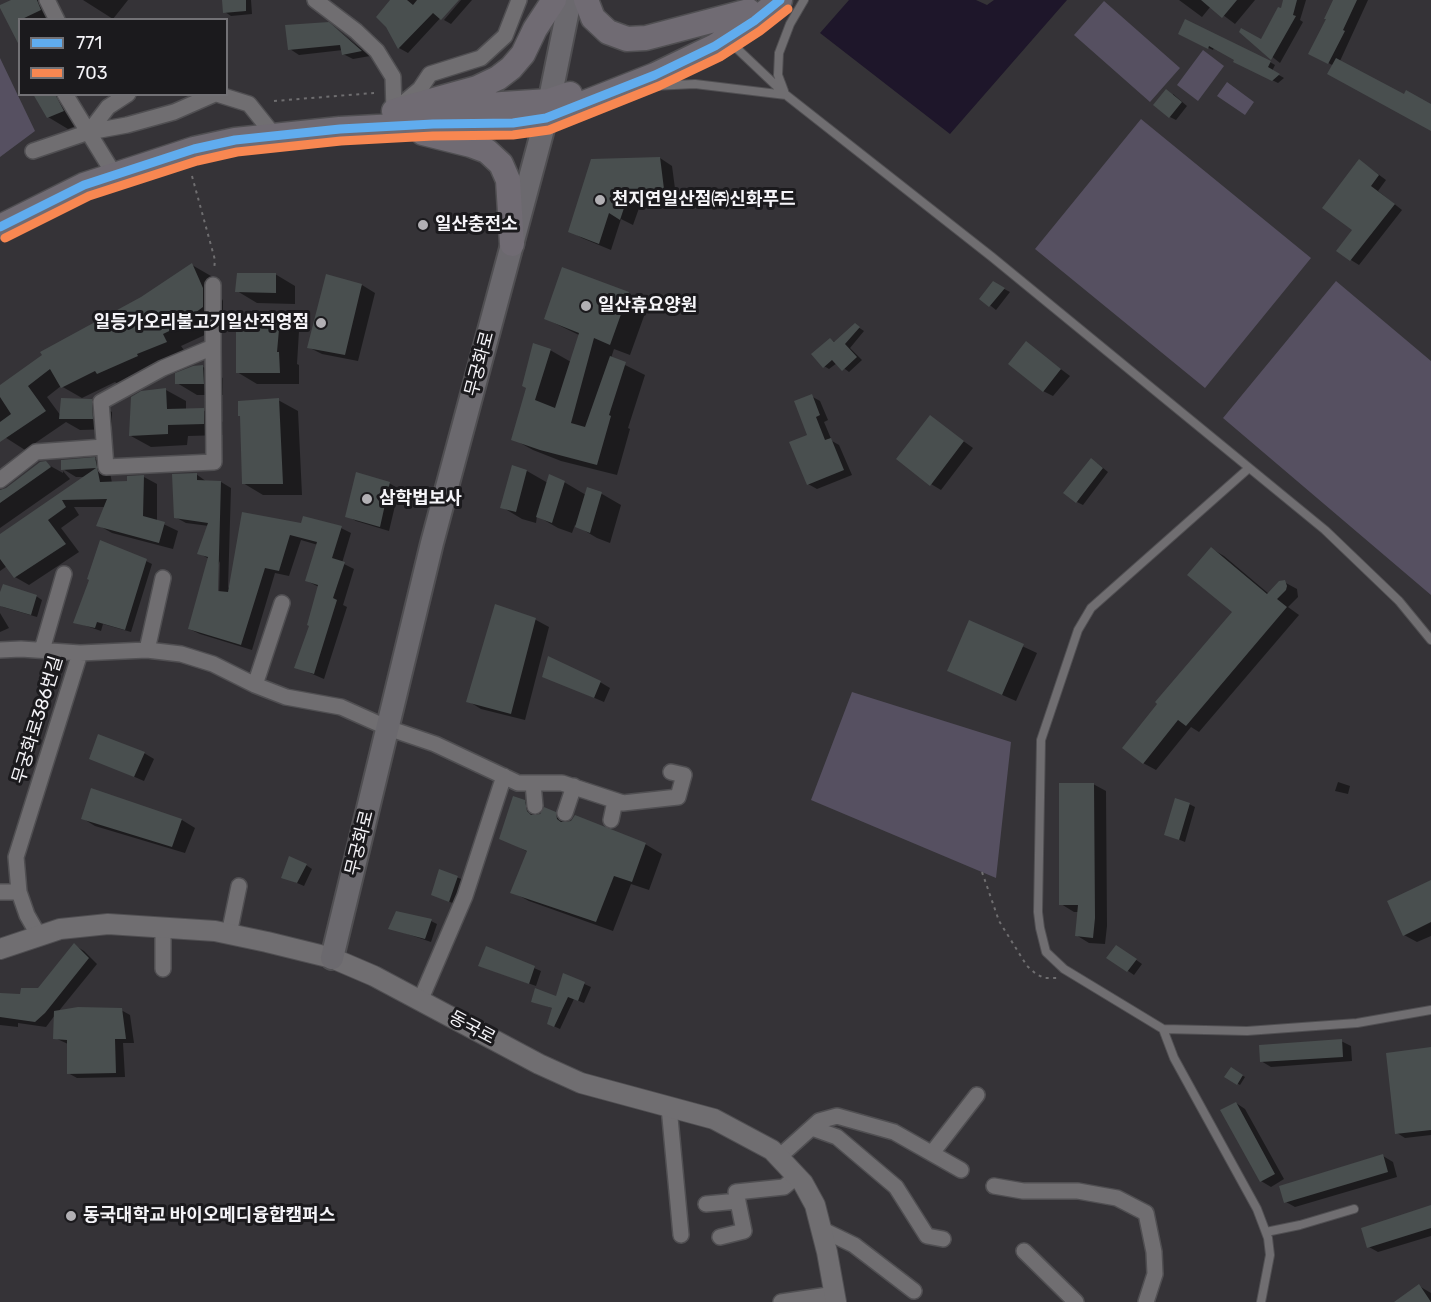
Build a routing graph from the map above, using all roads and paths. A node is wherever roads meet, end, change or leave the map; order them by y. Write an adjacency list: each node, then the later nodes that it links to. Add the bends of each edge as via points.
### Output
1 (47, 0): 10 (street)
2 (315, 0): 21 (street, via 377,51 393,77)
3 (519, 0): 21 (street, via 505,36 481,58 430,74)
4 (554, 0): 21 (main road, via 523,54 498,78)
5 (570, 0): 19 (main road, 무궁화로)
6 (586, 0): 9 (main road, via 593,18 608,32 627,39 646,38)
7 (780, 0): 11 (main road)
8 (804, 0): 14 (lane, via 782,42 777,62)
9 (756, 5): 19 (main road, via 720,30 656,63)
10 (56, 18)
11 (726, 38): 12 (main road); 14 (lane)
12 (617, 90): 14 (lane, via 694,84); 19 (main road)
13 (374, 93): 20 (path)
14 (786, 95): 32 (lane, via 992,257)
15 (66, 96): 22 (street)
16 (125, 96): 22 (street, via 108,107)
17 (211, 96): 22 (street, via 174,112)
18 (223, 96): 20 (street, via 249,104)
19 (548, 109): 21 (main road); 28 (main road, 무궁화로)
20 (270, 119): 21 (main road); 24 (main road, via 235,140)
21 (394, 119): 28 (main road, via 487,151 496,158 508,180)
22 (89, 132): 23 (street); 24 (street)
23 (33, 152)
24 (111, 169): 26 (main road, via 22,200); 27 (main road)
25 (192, 176): 29 (path, via 215,260)
26 (0, 213)
27 (0, 227)
28 (512, 244): 43 (main road, 무궁화로, via 432,543)
29 (213, 285): 30 (street)
30 (213, 347): 31 (street, via 163,368 101,402); 31 (street, via 214,462 106,467)
31 (103, 447): 33 (street, via 36,452)
32 (1249, 468): 37 (lane, via 1325,530 1399,601); 62 (lane, via 1091,608 1078,630 1041,740 1040,928 1046,952)
33 (0, 480)
34 (64, 574): 39 (street)
35 (164, 578): 40 (street)
36 (282, 603): 42 (street)
37 (1431, 640)
38 (0, 650): 39 (street, 무궁화로386번길)
39 (42, 650): 41 (street, 무궁화로386번길)
40 (147, 650): 41 (street, 무궁화로386번길); 42 (street, 무궁화로386번길, via 181,654 213,664)
41 (80, 653): 55 (street, 무궁화로386번길, via 16,857)
42 (255, 685): 43 (street, 무궁화로386번길, via 286,697 341,707)
43 (388, 728): 45 (street); 60 (main road, 무궁화로)
44 (671, 772): 48 (street, via 684,776 678,797)
45 (504, 776): 46 (street, via 518,783); 63 (street, via 465,896)
46 (533, 783): 47 (street); 49 (street)
47 (574, 786): 48 (street); 50 (street)
48 (615, 801): 51 (street)
49 (535, 806)
50 (565, 813)
51 (611, 820)
52 (982, 873): 62 (path, via 999,921 1027,966 1050,980)
53 (239, 886): 57 (street)
54 (0, 892): 55 (street)
55 (19, 892): 58 (street, 무궁화로386번길)
56 (163, 927): 57 (street, 동국로); 58 (street, 동국로, via 108,924 60,929); 61 (street)
57 (229, 934): 60 (street, 동국로)
58 (39, 936): 59 (street, 동국로)
59 (0, 949)
60 (332, 958): 63 (street, 동국로)
61 (163, 969)
62 (1072, 975): 65 (lane)
63 (420, 1001): 67 (street, 동국로, via 581,1083)
64 (1431, 1010): 65 (lane, via 1333,1025 1247,1031)
65 (1163, 1029): 78 (lane, via 1174,1058)
66 (977, 1095): 69 (street)
67 (669, 1107): 70 (street, 동국로, via 714,1119); 79 (street)
68 (812, 1128): 69 (street, via 819,1121 837,1116 894,1132); 70 (street); 81 (street, via 837,1137 896,1187 927,1236)
69 (932, 1153): 71 (street)
70 (779, 1156): 72 (street, 동국로)
71 (961, 1170)
72 (797, 1176): 74 (street, via 784,1186 736,1192); 77 (street, 동국로, via 814,1205)
73 (994, 1186): 87 (street, via 1023,1191 1078,1191 1117,1198 1146,1214 1155,1274)
74 (738, 1201): 75 (street); 80 (street, via 744,1231)
75 (706, 1203)
76 (1354, 1209): 78 (lane)
77 (821, 1229): 83 (street, via 854,1245); 84 (street, 동국로)
78 (1266, 1232): 88 (lane, via 1270,1255)
79 (681, 1235)
80 (720, 1237)
81 (943, 1239)
82 (1024, 1251): 86 (street)
83 (914, 1291)
84 (836, 1298): 85 (street)
85 (781, 1302)
86 (1077, 1302)
87 (1146, 1302)
88 (1261, 1302)

